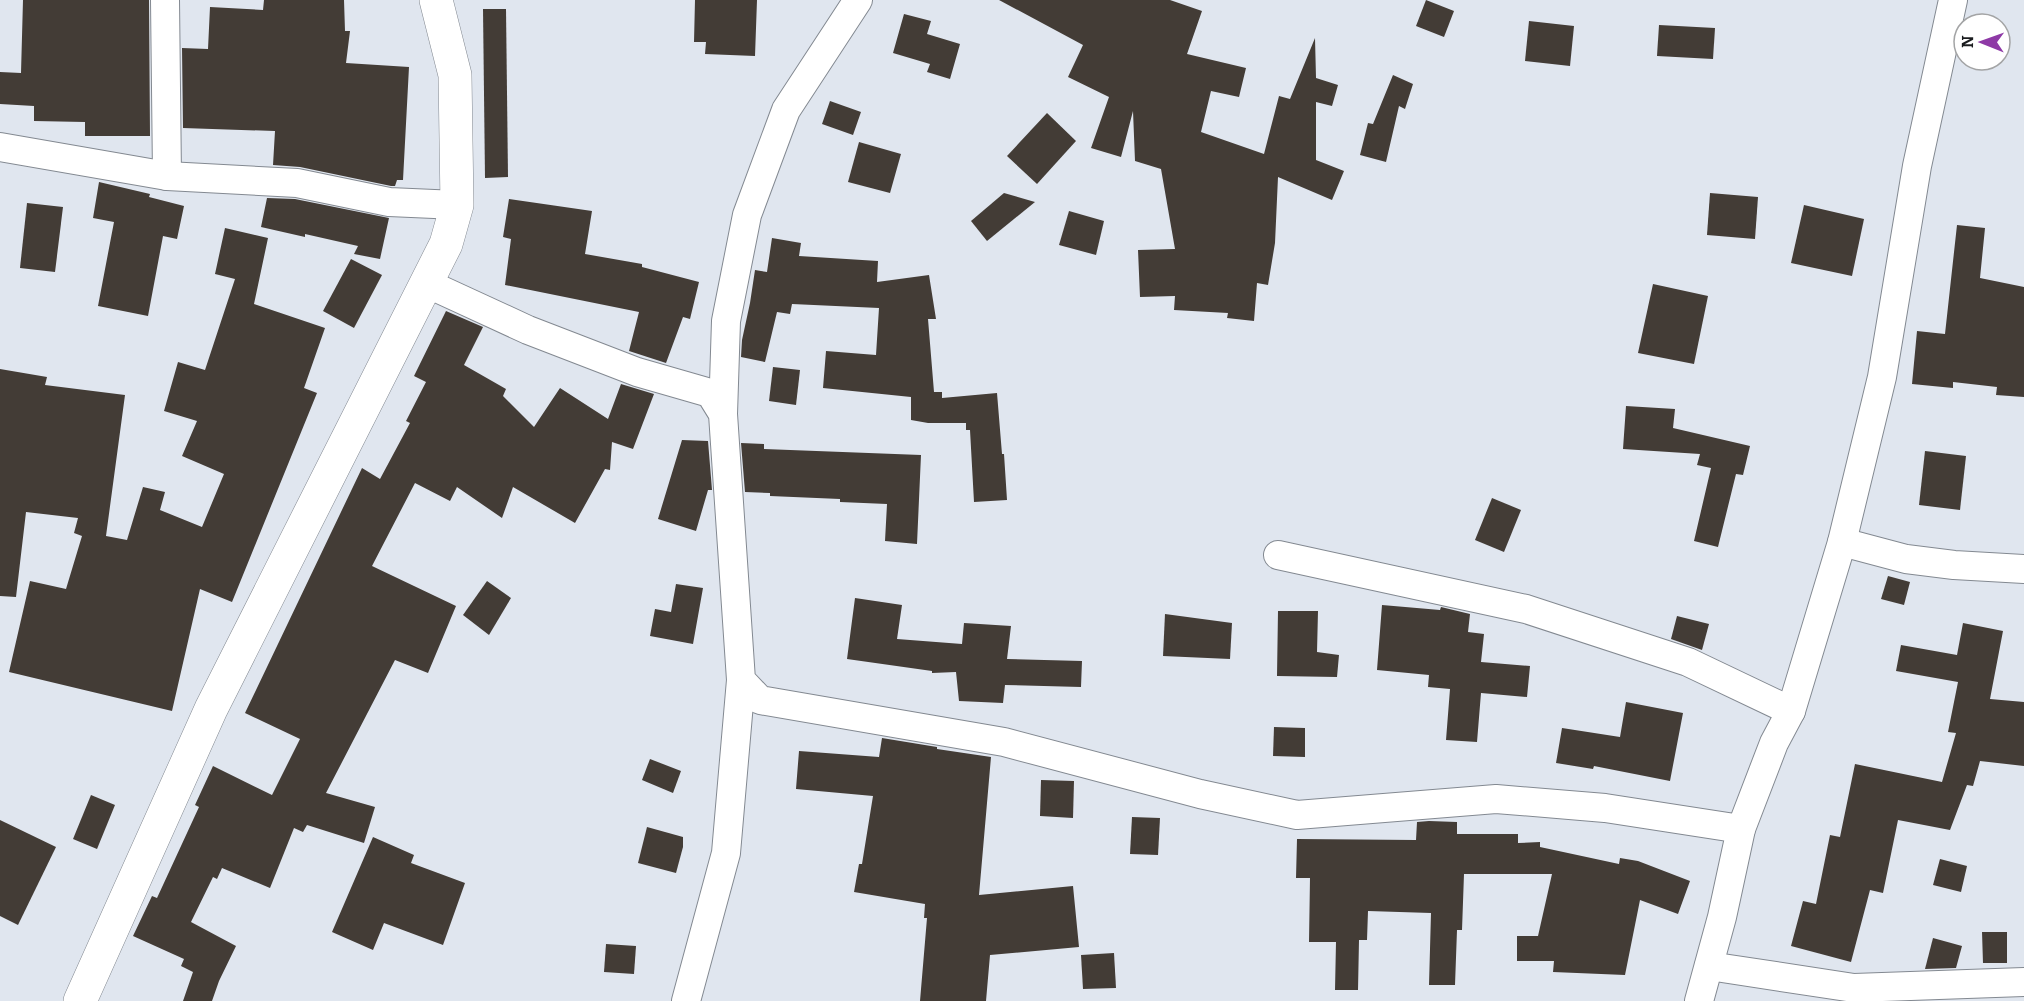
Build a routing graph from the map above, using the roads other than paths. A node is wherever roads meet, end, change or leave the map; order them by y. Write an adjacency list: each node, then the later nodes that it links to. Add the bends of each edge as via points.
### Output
1 (165, 0): 6 (street)
2 (436, 0): 7 (street, via 455,75)
3 (858, 0): 9 (street, via 786,110 747,215 726,321)
4 (1953, 0): 10 (street, via 1917,166 1882,377)
5 (0, 147): 6 (street)
6 (167, 176): 7 (street, via 297,183 389,201)
7 (457, 205): 8 (street, via 446,244)
8 (426, 283): 9 (street, via 539,334 637,372 710,393); 18 (street, via 210,709)
9 (723, 414): 13 (street)
10 (1842, 542): 12 (street, via 1906,560); 14 (street)
11 (1278, 555): 14 (street, via 1526,609 1688,662)
12 (2024, 569)
13 (741, 680): 15 (street, via 760,700 1004,742 1200,794 1297,815 1496,799 1605,808); 19 (street, via 726,853)
14 (1791, 711): 15 (street, via 1774,743)
15 (1741, 830): 16 (street)
16 (1708, 966): 17 (street, via 1854,988); 20 (street)
17 (2024, 982)
18 (80, 1001)
19 (686, 1001)
20 (1699, 1001)

